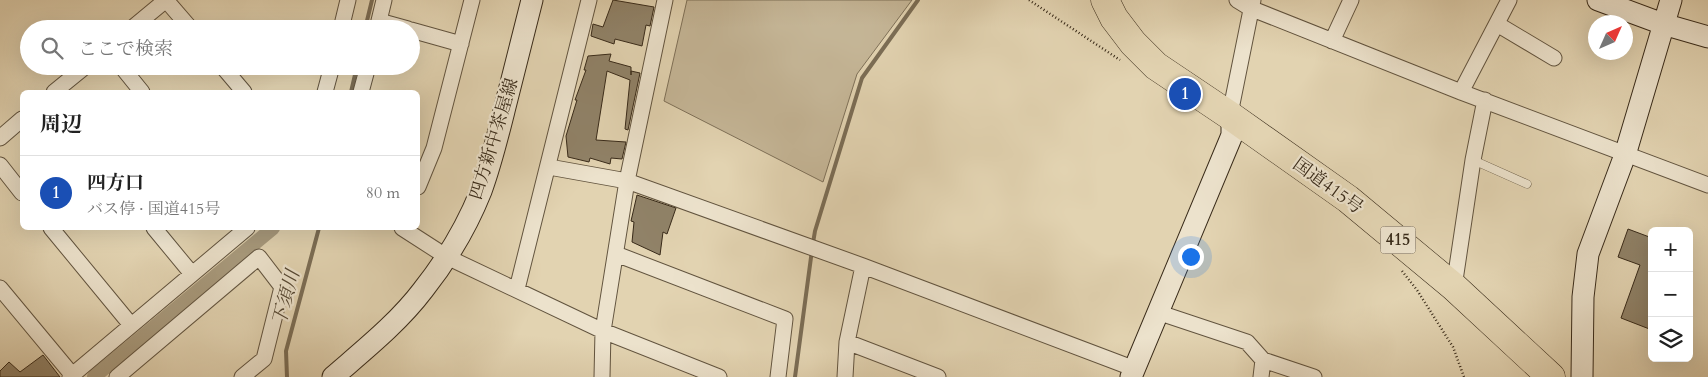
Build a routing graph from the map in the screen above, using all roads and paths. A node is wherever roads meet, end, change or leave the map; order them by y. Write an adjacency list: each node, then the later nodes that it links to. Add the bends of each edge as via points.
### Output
1 (166, 0): 15 (street); 16 (street)
2 (348, 0): 17 (street)
3 (384, 0): 18 (street)
4 (472, 0): 24 (street)
5 (532, 0): 55 (main road, 四方新中茶屋線, via 495,147 480,192)
6 (589, 0): 44 (street)
7 (666, 0): 45 (street)
8 (1105, 0): 38 (highway, 国道415号 / 415, via 1133,43 1156,66)
9 (1237, 0): 14 (street)
10 (1351, 0): 23 (street)
11 (1509, 0): 19 (street)
12 (1598, 0): 20 (main road)
13 (1671, 0): 20 (main road)
14 (1252, 4): 23 (street); 38 (street)
15 (142, 20)
16 (183, 20)
17 (343, 20)
18 (379, 20)
19 (1497, 24): 25 (street); 36 (street)
20 (1663, 24): 22 (main road); 41 (main road)
21 (420, 33): 24 (street)
22 (1708, 37)
23 (1332, 41): 36 (street)
24 (461, 44): 46 (street, via 434,148)
25 (1554, 58)
26 (75, 75): 31 (street)
27 (128, 75): 32 (street)
28 (230, 75): 33 (street)
29 (330, 75): 34 (street)
30 (366, 75): 35 (street)
31 (56, 90)
32 (140, 90)
33 (242, 90)
34 (326, 90)
35 (362, 90)
36 (1462, 92): 37 (street)
37 (1485, 100): 41 (street); 42 (street)
38 (1232, 117): 59 (highway, 国道415号 / 415, via 1348,199); 62 (main road, via 1232,135)
39 (20, 121): 40 (street)
40 (0, 138)
41 (1625, 155): 48 (street); 82 (main road, via 1588,254 1583,297)
42 (1473, 160): 47 (lane); 59 (street)
43 (0, 165): 49 (street)
44 (548, 167): 45 (street); 61 (street)
45 (628, 181): 54 (street); 56 (street)
46 (420, 182)
47 (1527, 184)
48 (1708, 185)
49 (20, 190)
50 (53, 230): 63 (street)
51 (156, 230): 58 (street)
52 (245, 230): 58 (street)
53 (405, 230): 55 (street)
54 (616, 254): 64 (street); 75 (street, via 785,319)
55 (447, 257): 61 (street); 72 (main road, 四方新中茶屋線, via 404,313)
56 (863, 266): 65 (street); 68 (street)
57 (1400, 269): 80 (path, via 1453,347)
58 (192, 274): 63 (street)
59 (1454, 287): 81 (highway, 国道415号 / 415)
60 (0, 288): 70 (street)
61 (517, 289): 64 (street)
62 (1157, 312): 66 (street, via 1247,342); 68 (main road)
63 (131, 325): 70 (street)
64 (603, 331): 67 (street); 73 (street)
65 (847, 342): 76 (street); 77 (street)
66 (1263, 360): 78 (street); 79 (street)
67 (688, 372): 74 (street)
68 (1133, 373)
69 (126, 375): 71 (street, via 259,257 282,286 264,359)
70 (72, 376)
71 (242, 377)
72 (332, 377)
73 (602, 377)
74 (719, 377)
75 (778, 377)
76 (845, 377)
77 (938, 377)
78 (1261, 377)
79 (1314, 377)
80 (1464, 377)
81 (1551, 377)
82 (1582, 377)

